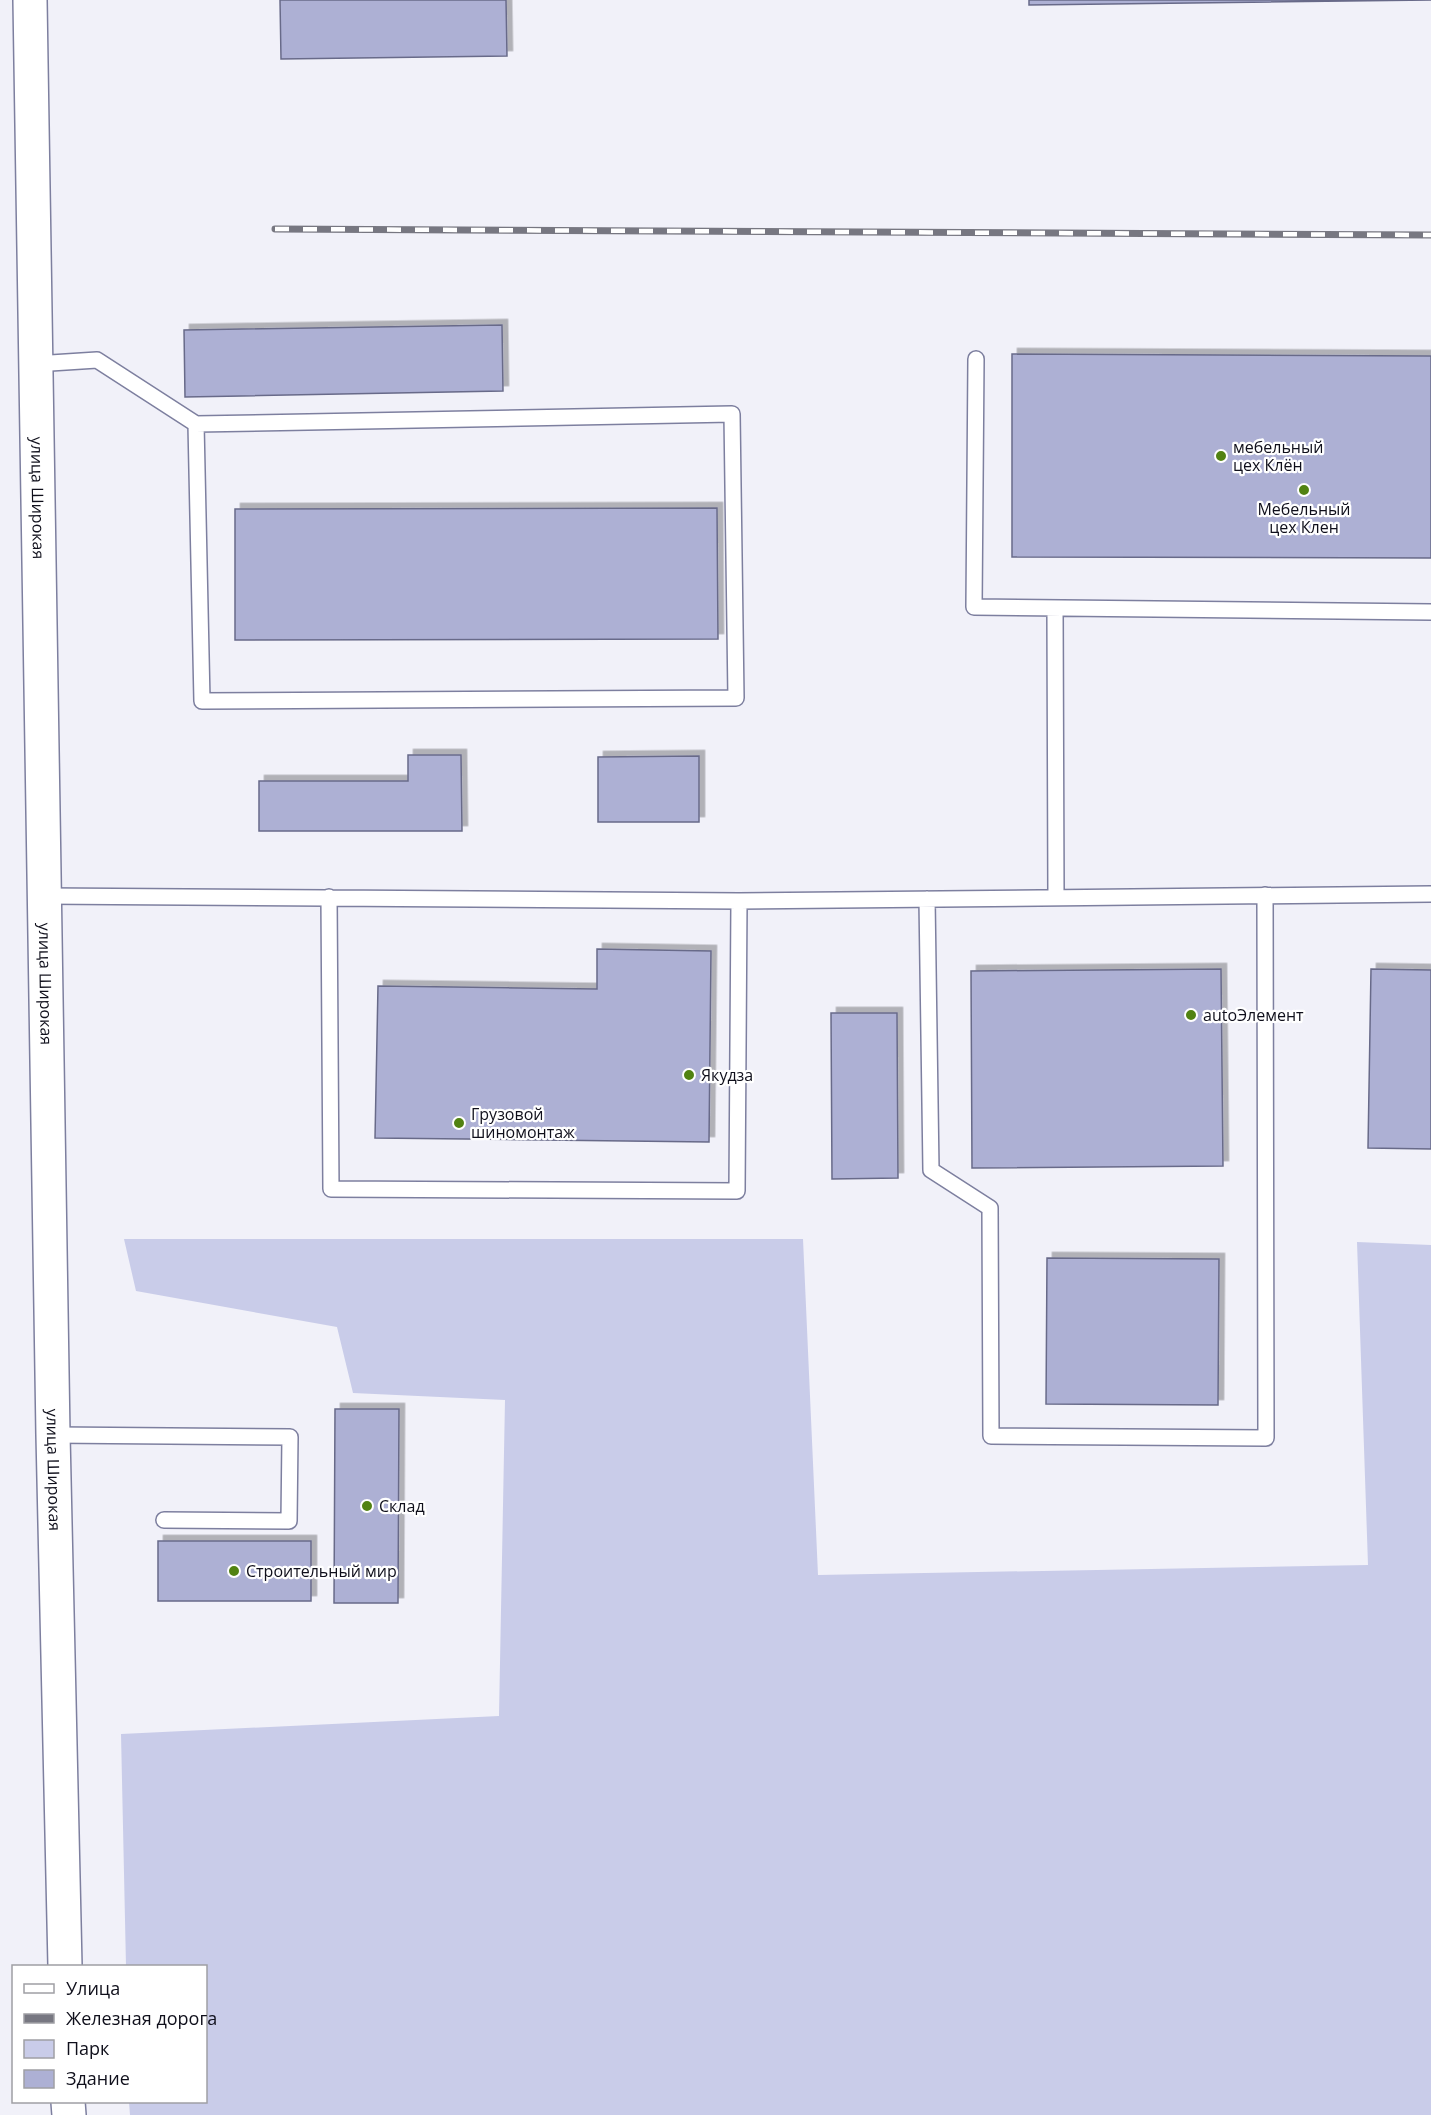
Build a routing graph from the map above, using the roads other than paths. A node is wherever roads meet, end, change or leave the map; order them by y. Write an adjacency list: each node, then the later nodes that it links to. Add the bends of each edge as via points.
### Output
1 (30, 0): 3 (street, улица Широкая)
2 (976, 359): 5 (lane, via 974,607)
3 (35, 364): 4 (lane, via 97,360); 8 (street, улица Широкая)
4 (196, 424): 4 (lane, via 202,701 736,698 732,414)
5 (1055, 608): 6 (lane); 11 (lane)
6 (1431, 612)
7 (1431, 894): 9 (lane)
8 (44, 896): 10 (lane); 14 (street, улица Широкая)
9 (1265, 896): 11 (lane); 12 (lane, via 1266,1438 991,1436 990,1208 931,1170)
10 (329, 897): 13 (lane); 13 (lane, via 330,1189 737,1191)
11 (1056, 898): 12 (lane)
12 (927, 899): 13 (lane)
13 (739, 901)
14 (53, 1434): 15 (lane, via 290,1437 289,1521); 16 (street, улица Широкая)
15 (164, 1520)
16 (65, 1965)

